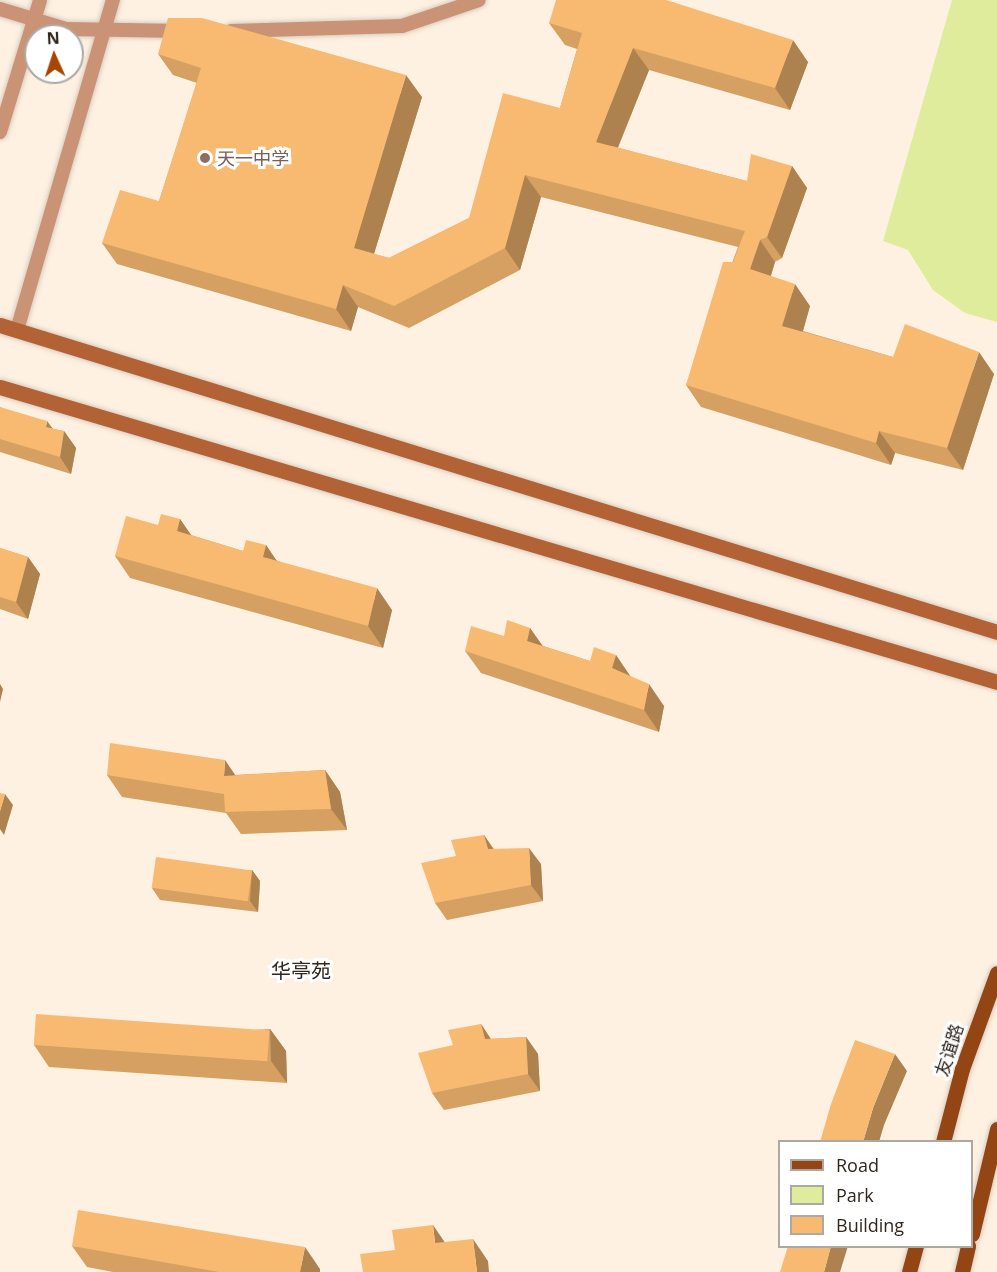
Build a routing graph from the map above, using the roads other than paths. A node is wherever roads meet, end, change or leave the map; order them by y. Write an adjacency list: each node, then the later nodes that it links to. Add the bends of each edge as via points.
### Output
1 (40, 0): 5 (lane)
2 (113, 0): 8 (lane)
3 (479, 0): 7 (lane, via 402,26)
4 (0, 9): 5 (lane)
5 (34, 19): 8 (lane, via 66,29); 9 (lane)
6 (197, 31): 8 (lane)
7 (220, 31)
8 (105, 32): 11 (lane)
9 (0, 132)
10 (0, 325): 11 (main road)
11 (17, 330): 13 (main road)
12 (0, 387): 14 (main road)
13 (997, 632)
14 (997, 682)
15 (997, 973): 17 (main road, 友谊路, via 962,1069)
16 (997, 1129): 18 (main road)
17 (944, 1140)
18 (973, 1230)
19 (915, 1248): 21 (main road)
20 (968, 1248): 22 (main road)
21 (909, 1272)
22 (962, 1272)

